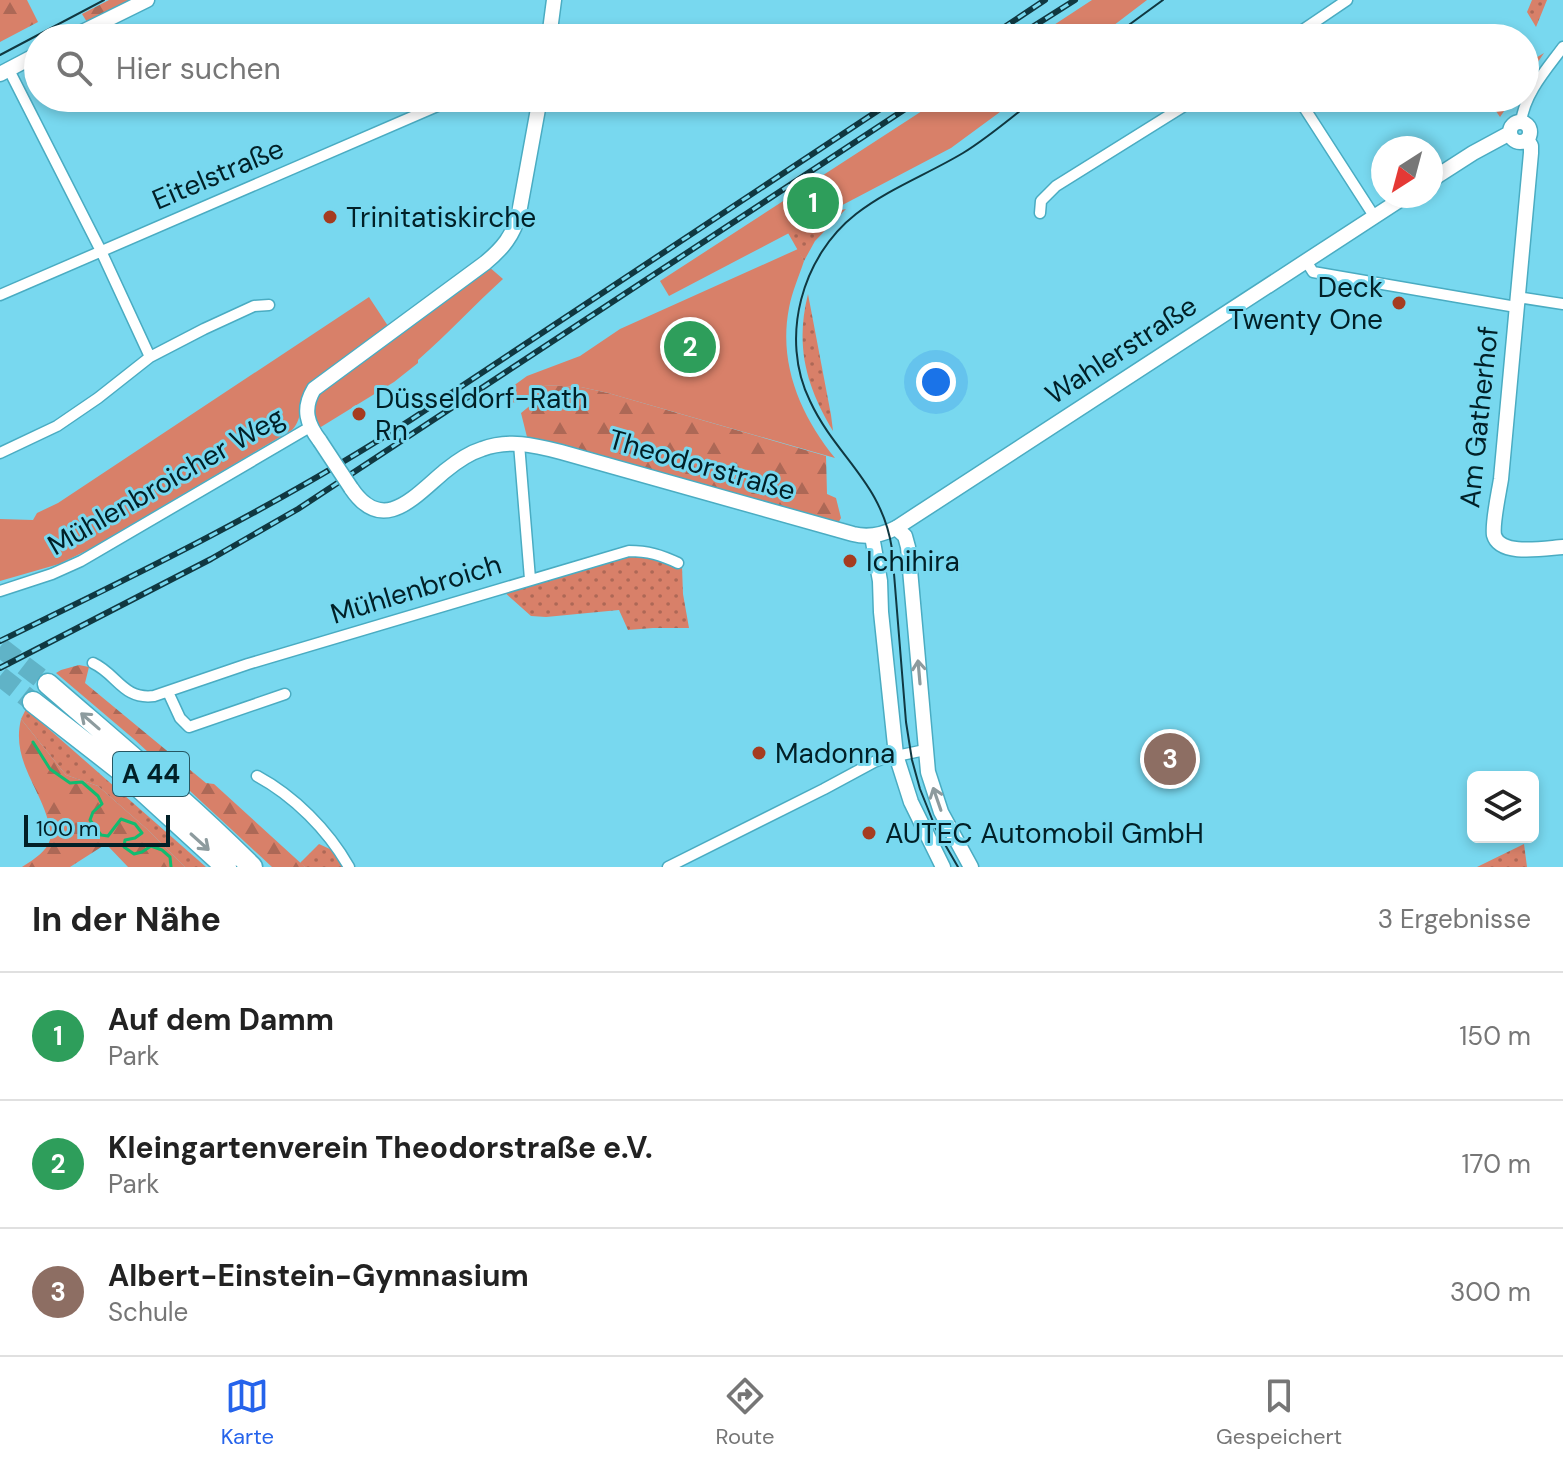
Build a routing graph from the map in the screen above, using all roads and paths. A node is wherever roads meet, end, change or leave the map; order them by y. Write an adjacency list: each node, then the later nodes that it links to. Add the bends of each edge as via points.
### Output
1 (147, 0): 4 (main road)
2 (554, 0): 5 (main road)
3 (1347, 0): 6 (street)
4 (98, 24)
5 (551, 24)
6 (1312, 24)
7 (1563, 47): 10 (street)
8 (24, 61): 9 (main road)
9 (3, 71): 11 (street)
10 (1539, 81)
11 (24, 110)
12 (25, 112): 25 (street)
13 (424, 112): 25 (street, Eitelstraße)
14 (537, 112): 32 (main road, via 510,238 485,263 318,385 307,407)
15 (1175, 112): 23 (street, via 1056,186 1041,201)
16 (1307, 112): 24 (street)
17 (1522, 112): 18 (street)
18 (1521, 122): 19 (main road); 20 (main road, via 1529,130)
19 (1510, 133): 20 (main road, via 1518,141); 21 (main road)
20 (1527, 139): 28 (main road, Am Gatherhof, via 1531,153)
21 (1443, 172)
22 (1387, 208): 24 (main road, Wahlerstraße)
23 (1040, 213)
24 (1374, 216): 26 (main road, Wahlerstraße)
25 (101, 251): 27 (street, Eitelstraße); 31 (street)
26 (1306, 261): 28 (street, via 1313,272); 35 (main road, Wahlerstraße)
27 (0, 295)
28 (1517, 302): 29 (street, Am Gatherhof); 37 (main road, Am Gatherhof, via 1493,531 1497,542 1514,549)
29 (1563, 304)
30 (269, 305): 31 (street, via 254,306)
31 (150, 357): 34 (street, via 57,426)
32 (310, 427): 33 (main road, Theodorstraße, bridge, via 358,499 378,510 398,508 473,452); 40 (street, Mühlenbroicher Weg, via 81,561)
33 (519, 444): 36 (main road, Theodorstraße); 39 (street)
34 (0, 453)
35 (896, 528): 36 (main road, Theodorstraße); 46 (main road, one-way to 35, via 908,547)
36 (872, 536): 47 (main road)
37 (1563, 547)
38 (678, 563): 39 (street, Mühlenbroich, via 629,551)
39 (530, 579): 43 (street, Mühlenbroich)
40 (0, 591)
41 (93, 663): 43 (street, Mühlenbroich, via 133,694)
42 (48, 684): 50 (highway, A 44, one-way to 42)
43 (168, 692): 44 (street, via 189,727)
44 (285, 694)
45 (33, 702): 49 (highway, A 44, one-way to 49, via 120,770)
46 (925, 750): 47 (street); 54 (main road, one-way to 46, via 935,797)
47 (896, 755): 52 (street); 53 (main road, via 911,802)
48 (257, 776): 51 (street, via 298,805)
49 (226, 867)
50 (252, 867)
51 (349, 867)
52 (668, 867)
53 (943, 867)
54 (971, 867)

